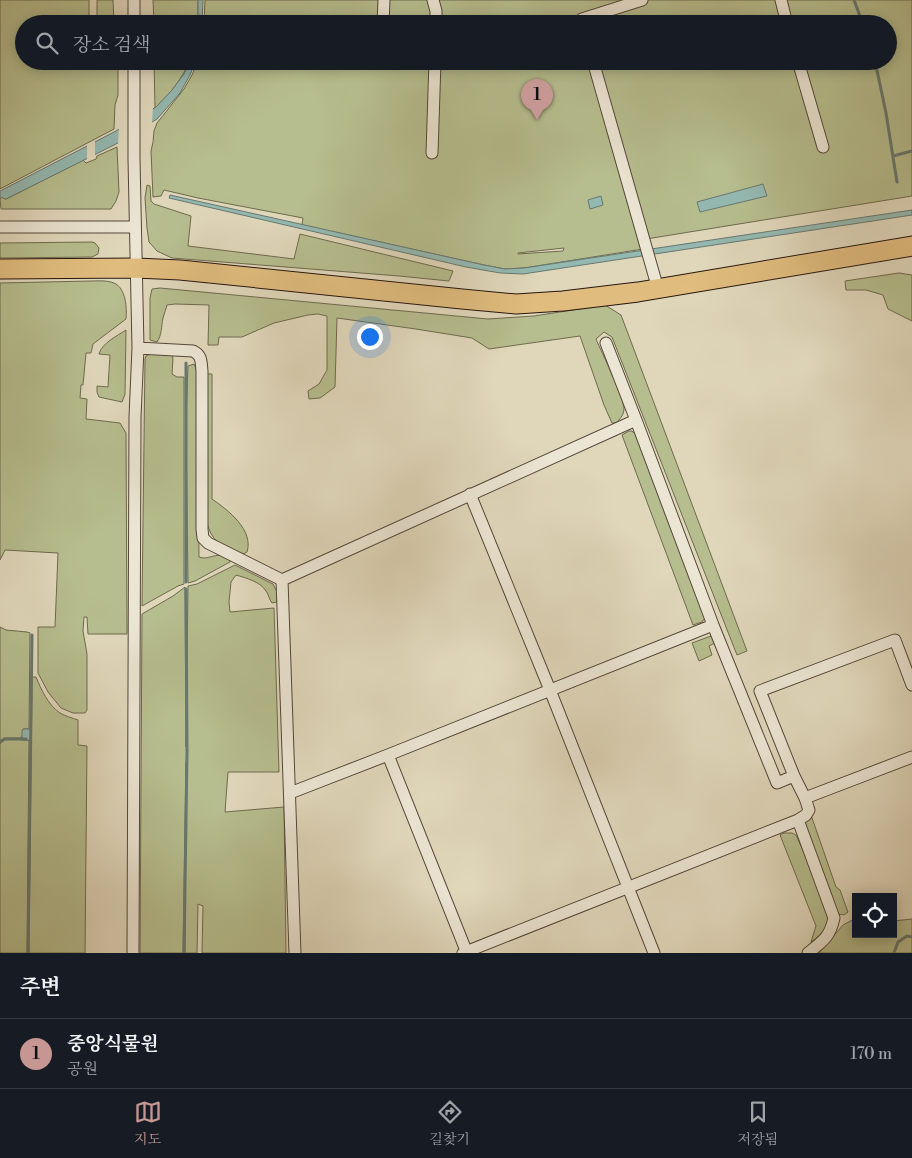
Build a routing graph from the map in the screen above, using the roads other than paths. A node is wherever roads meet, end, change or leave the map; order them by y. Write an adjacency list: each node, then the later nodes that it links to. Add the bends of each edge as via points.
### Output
1 (134, 0): 6 (street)
2 (384, 0): 7 (street)
3 (433, 0): 8 (street)
4 (642, 0): 9 (street)
5 (781, 0): 10 (street)
6 (134, 15)
7 (383, 15)
8 (436, 15)
9 (595, 15)
10 (785, 15)
11 (134, 70): 18 (street)
12 (435, 70): 16 (street)
13 (596, 70): 24 (street)
14 (801, 70): 15 (street)
15 (823, 147)
16 (432, 153)
17 (0, 227): 18 (street)
18 (135, 227): 22 (street)
19 (912, 246): 20 (main road)
20 (892, 250): 21 (street); 24 (main road)
21 (912, 256)
22 (136, 268): 23 (main road); 24 (main road, via 516,304); 26 (street)
23 (0, 269)
24 (658, 289)
25 (606, 343): 27 (street)
26 (138, 348): 29 (street, via 187,351 200,357 203,538); 41 (street)
27 (636, 420): 28 (street); 30 (street)
28 (470, 494): 29 (street); 32 (street)
29 (282, 580): 36 (street)
30 (713, 625): 32 (street); 35 (street, via 777,783)
31 (912, 685): 35 (street, via 895,640 760,691)
32 (550, 690): 33 (street); 39 (street)
33 (388, 755): 36 (street); 40 (street)
34 (912, 756): 37 (street)
35 (794, 776): 37 (street)
36 (290, 793): 42 (street)
37 (804, 798): 38 (street, via 810,810)
38 (798, 820): 39 (street); 44 (street, via 834,918 823,942)
39 (628, 887): 40 (street); 43 (street)
40 (466, 952)
41 (133, 953)
42 (295, 953)
43 (654, 953)
44 (808, 953)

